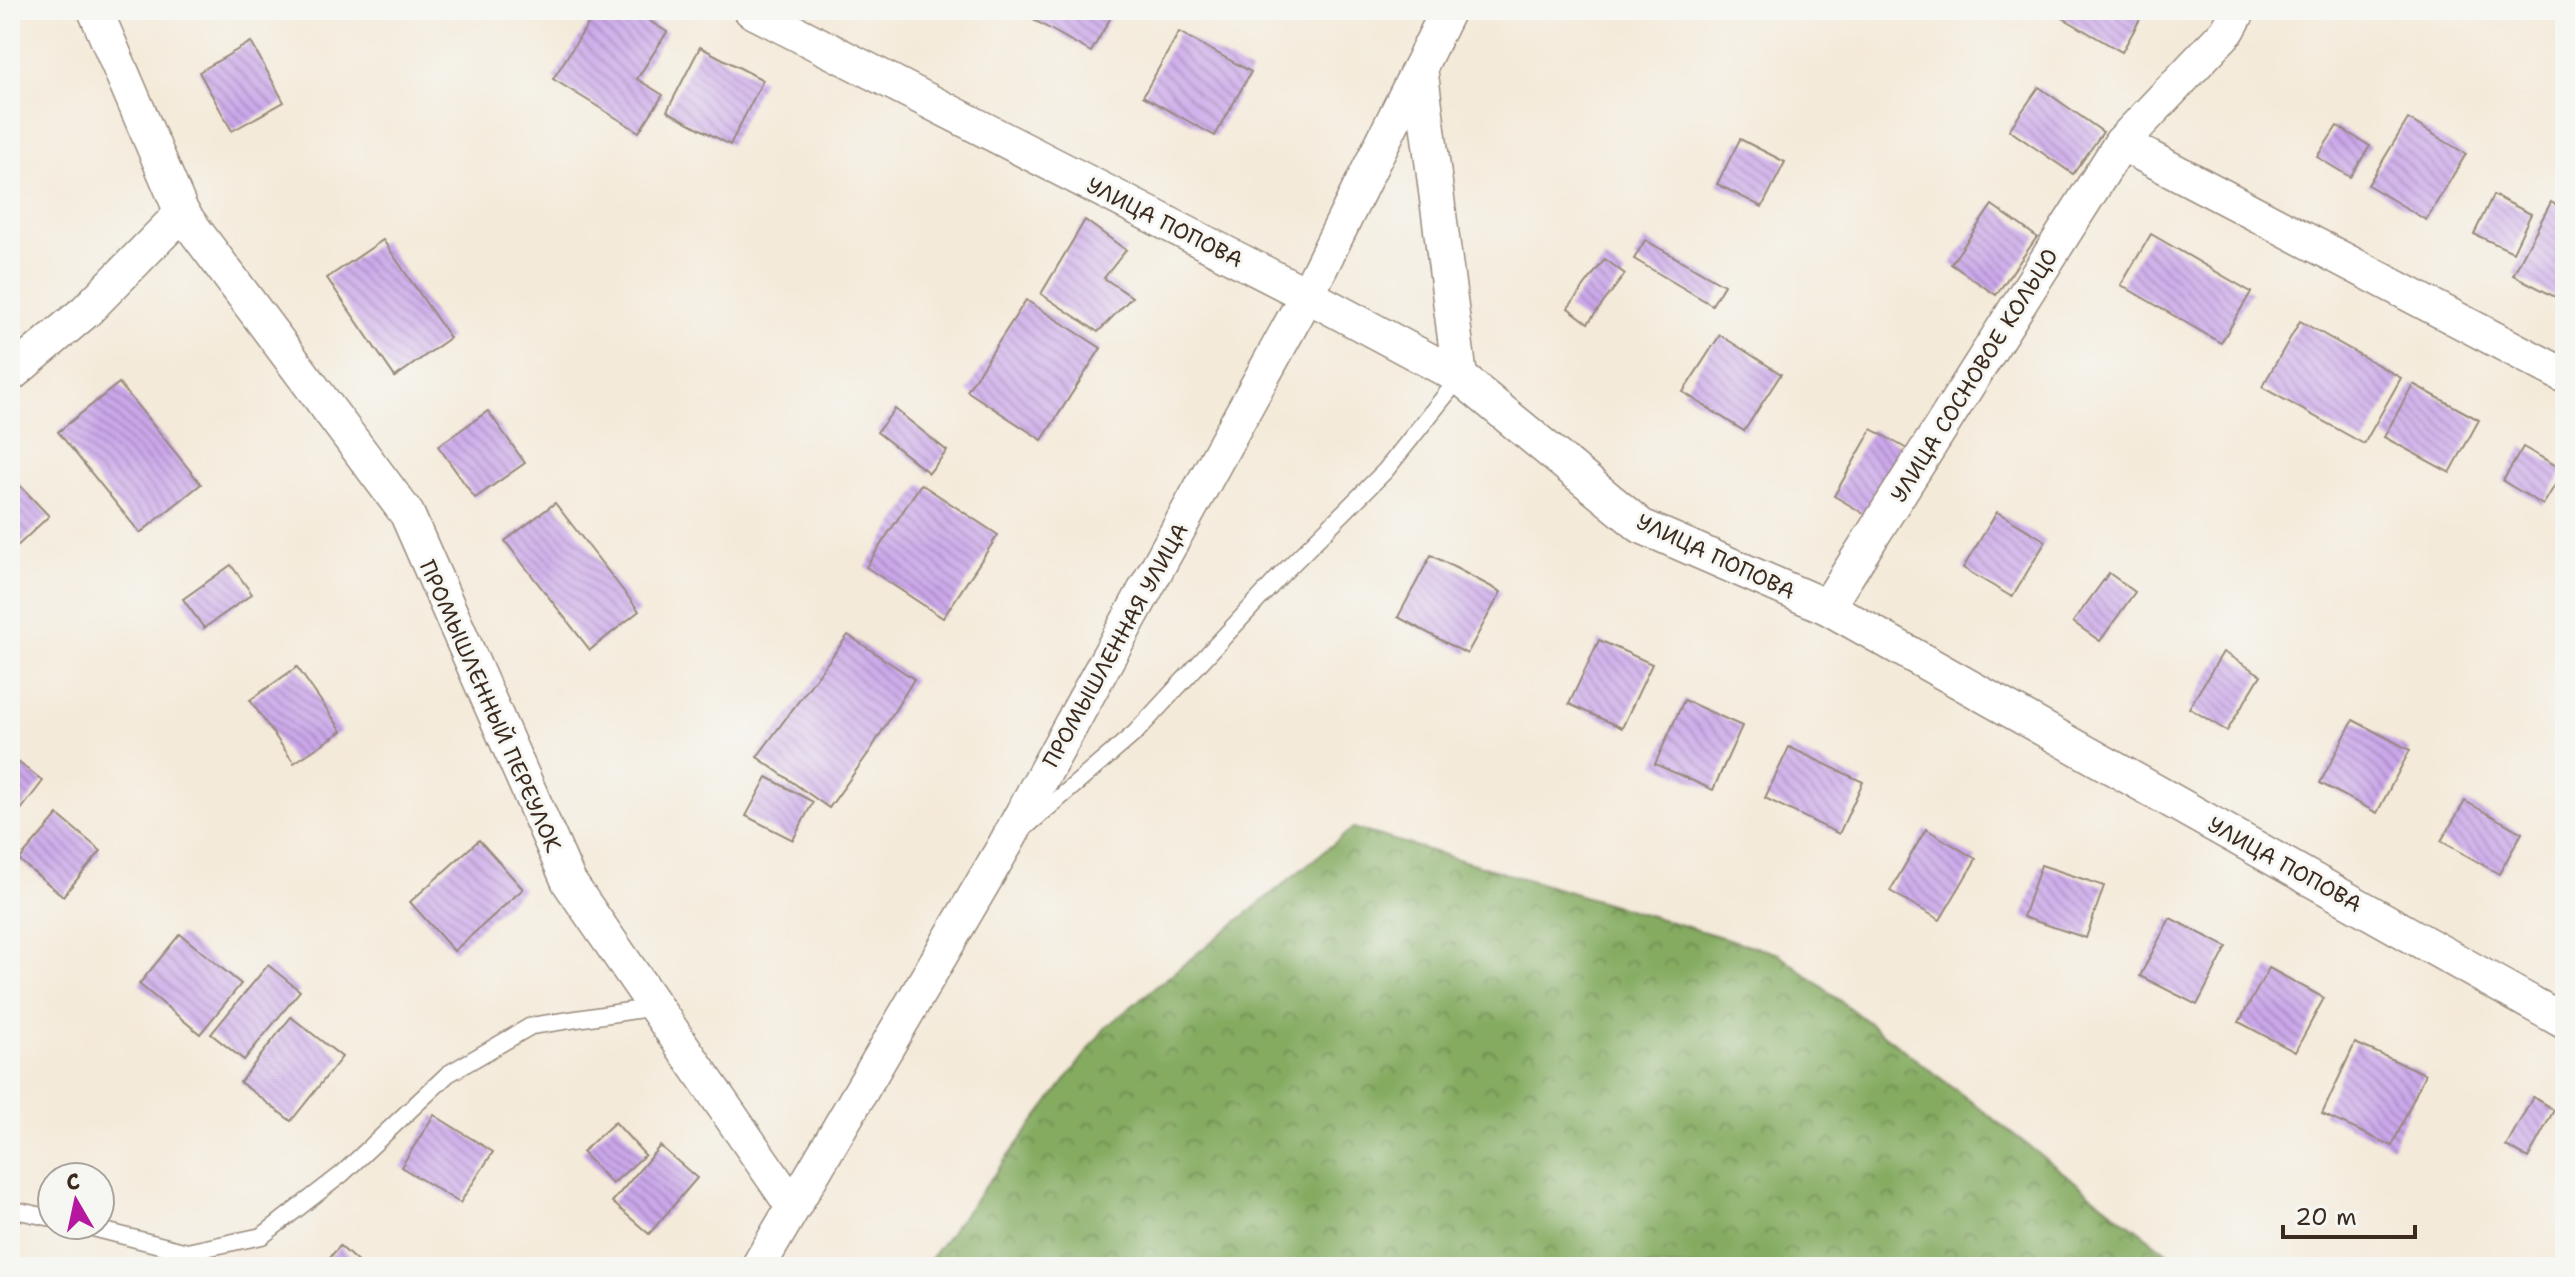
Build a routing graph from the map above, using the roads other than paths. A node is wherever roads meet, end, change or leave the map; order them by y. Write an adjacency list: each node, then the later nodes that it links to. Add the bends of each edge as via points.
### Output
1 (95, 10): 7 (street, ПРОМЫШЛЕННЫЙ ПЕРЕУЛОК)
2 (751, 10): 8 (street, УЛИЦА ПОПОВА)
3 (1448, 10): 5 (street, ПРОМЫШЛЕННАЯ УЛИЦА)
4 (2239, 10): 6 (street, УЛИЦА СОСНОВОЕ КОЛЬЦО, via 2228,30)
5 (1420, 67): 8 (street, ПРОМЫШЛЕННАЯ УЛИЦА); 11 (street)
6 (2121, 143): 10 (street); 12 (street, УЛИЦА СОСНОВОЕ КОЛЬЦО)
7 (182, 213): 9 (street, via 86,311); 14 (street, ПРОМЫШЛЕННЫЙ ПЕРЕУЛОК, via 407,514 569,882)
8 (1307, 295): 11 (street, УЛИЦА ПОПОВА); 13 (street, ПРОМЫШЛЕННАЯ УЛИЦА)
9 (10, 375)
10 (2565, 376)
11 (1460, 377): 12 (street, УЛИЦА ПОПОВА, via 1641,526); 13 (lane, via 1385,471 1135,733)
12 (1827, 607): 15 (street, УЛИЦА ПОПОВА)
13 (1005, 845): 16 (street, ПРОМЫШЛЕННАЯ УЛИЦА)
14 (655, 1007): 16 (street, ПРОМЫШЛЕННЫЙ ПЕРЕУЛОК); 19 (lane, via 531,1026 448,1074 342,1174 262,1236 187,1252)
15 (2565, 1022)
16 (792, 1205): 20 (street, ПРОМЫШЛЕННАЯ УЛИЦА)
17 (10, 1209): 18 (lane)
18 (36, 1215)
19 (116, 1234)
20 (758, 1267)

